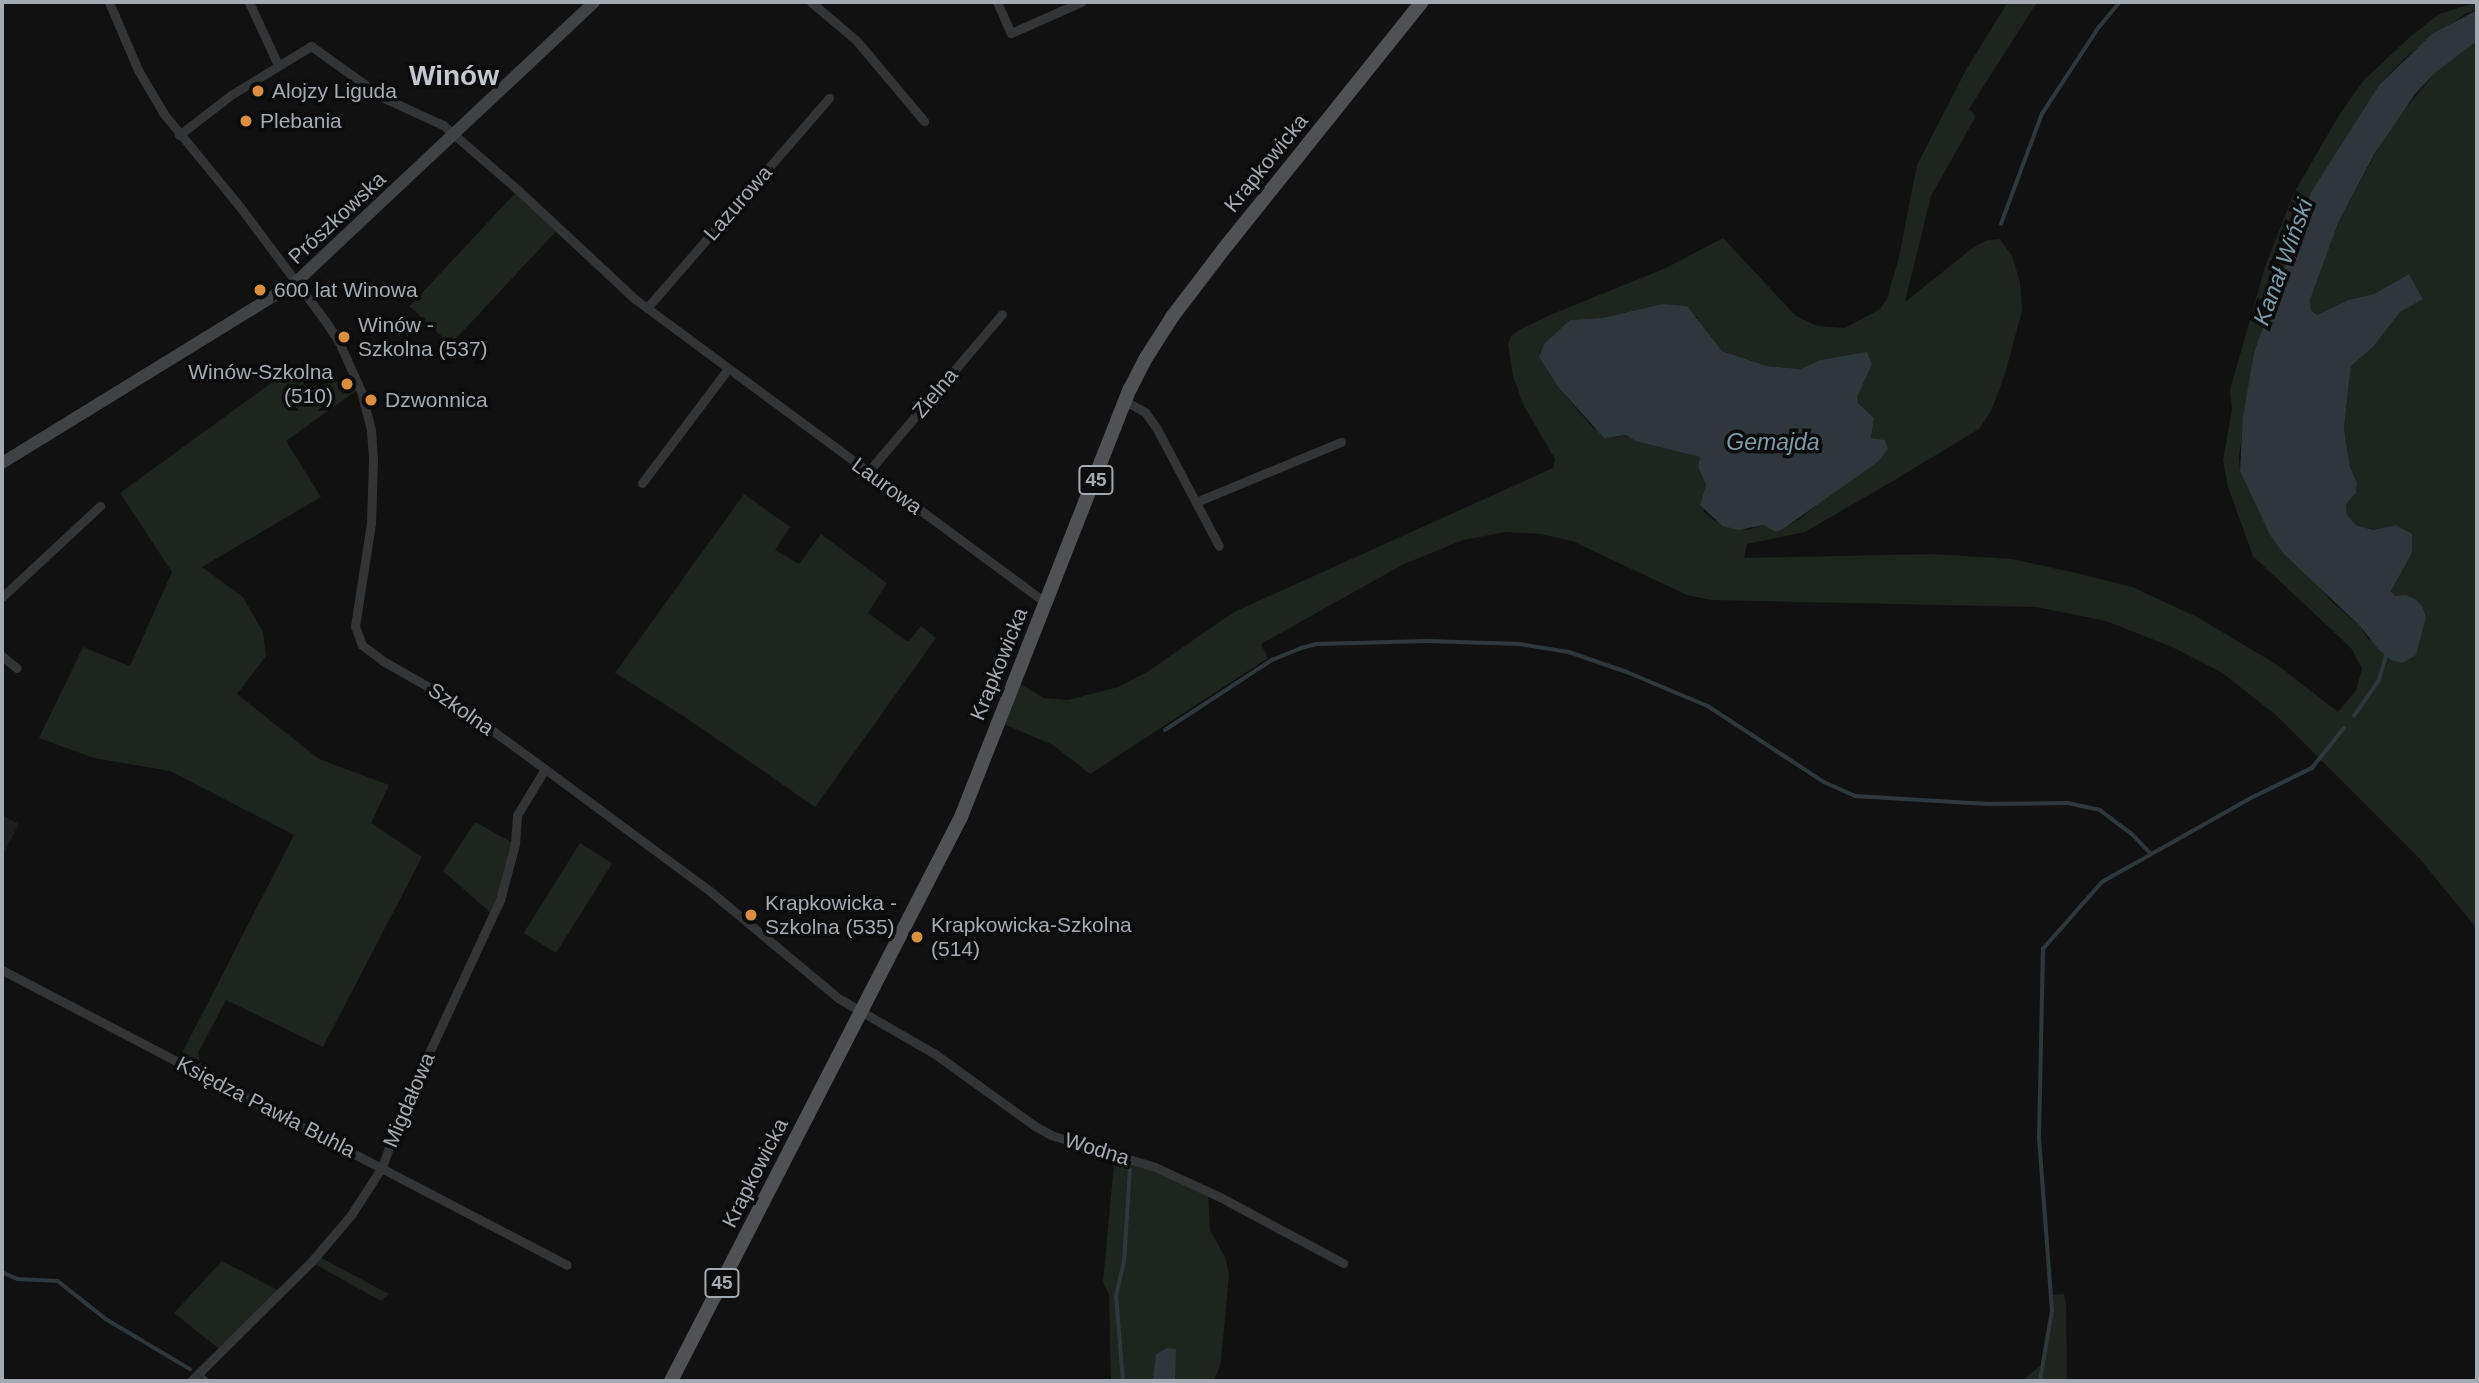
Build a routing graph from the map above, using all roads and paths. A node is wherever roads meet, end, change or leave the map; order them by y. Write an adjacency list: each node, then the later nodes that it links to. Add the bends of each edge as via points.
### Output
1 (109, 2): 11 (street, via 146,86)
2 (249, 2): 8 (street)
3 (594, 2): 12 (main road, Prószkowska)
4 (811, 2): 10 (street, via 856,40)
5 (997, 2): 6 (street, via 1011,33)
6 (1081, 2)
7 (1422, 2): 17 (main road, Krapkowicka / 45, via 1172,317)
8 (278, 65): 11 (street); 12 (street, Laurowa, via 312,46 384,99 440,123)
9 (829, 98): 14 (street, Lazurowa)
10 (924, 121)
11 (179, 135): 13 (street, via 240,207)
12 (456, 135): 13 (main road, Prószkowska); 14 (street, Laurowa)
13 (295, 283): 19 (main road, Prószkowska); 29 (street, Szkolna, via 339,342 361,391 370,430 370,523 356,604 358,639 371,653 448,698)
14 (647, 308): 16 (street, Laurowa)
15 (1002, 314): 20 (street, Zielna)
16 (728, 369): 20 (street, Laurowa); 21 (street)
17 (1125, 401): 22 (street, via 1146,412); 26 (main road, Krapkowicka / 45)
18 (1341, 442): 22 (street)
19 (2, 463)
20 (868, 472): 26 (street, Laurowa)
21 (642, 483)
22 (1196, 502): 24 (street)
23 (100, 506): 25 (street)
24 (1219, 546)
25 (2, 597)
26 (1046, 603): 31 (main road, Krapkowicka / 45, via 961,817)
27 (2, 656): 28 (street)
28 (16, 668)
29 (545, 769): 31 (street, Szkolna, via 711,892); 32 (street, Migdałowa, via 517,815 515,844 500,900 402,1111)
30 (2, 970): 32 (street, Księdza Pawła Buhla)
31 (862, 1014): 33 (street, Wodna, via 935,1054 1051,1135 1155,1167); 36 (main road, Krapkowicka / 45)
32 (382, 1167): 34 (street, Księdza Pawła Buhla); 35 (street, Migdałowa, via 351,1216 311,1262)
33 (1343, 1263)
34 (567, 1265)
35 (191, 1381)
36 (671, 1381)

